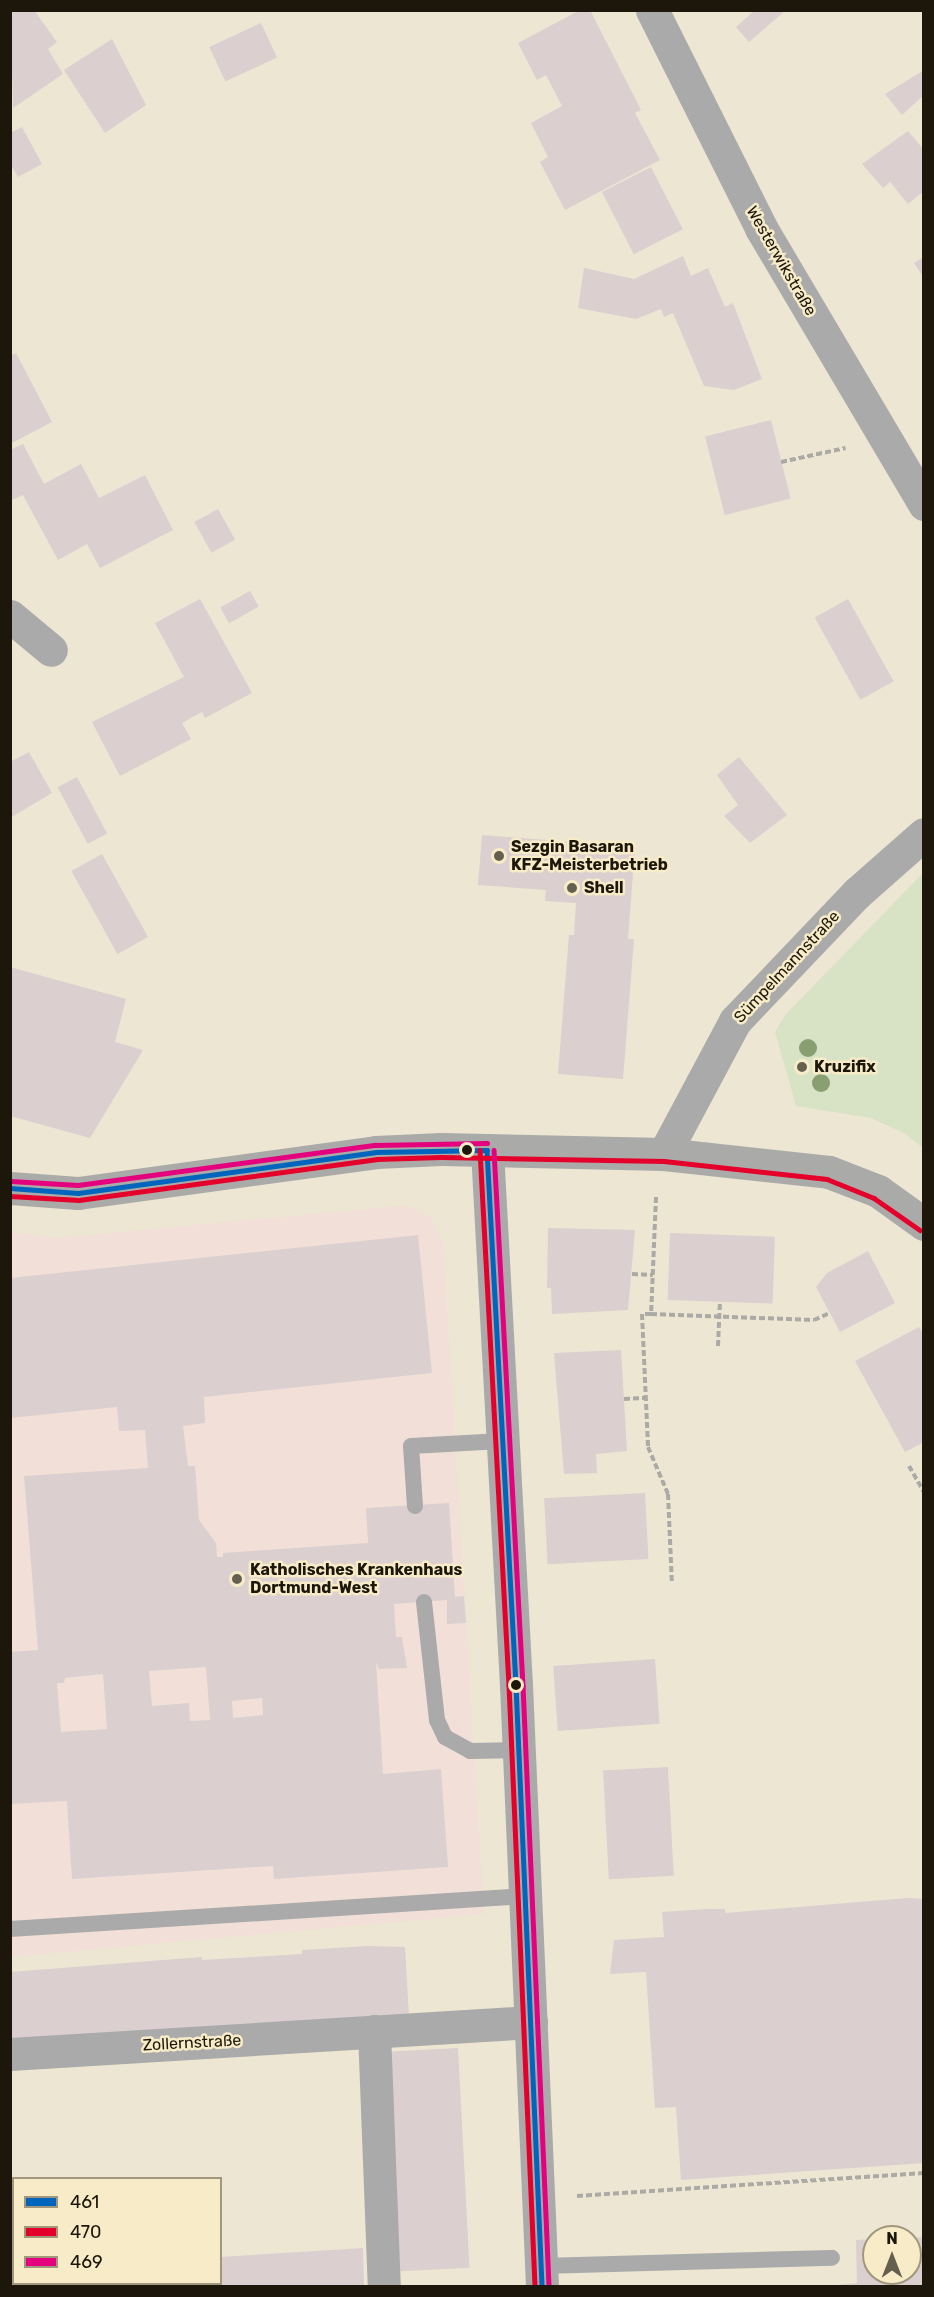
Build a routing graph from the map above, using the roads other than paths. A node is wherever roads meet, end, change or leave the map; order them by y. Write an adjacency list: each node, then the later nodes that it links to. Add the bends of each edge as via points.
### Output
1 (652, 10): 2 (street, Westerwikstraße, via 761,228)
2 (924, 504)
3 (10, 616): 4 (street)
4 (51, 650)
5 (924, 834): 7 (street, Sümpelmannstraße, via 856,893 735,1022)
6 (487, 1150): 7 (main road); 8 (main road, via 376,1152 78,1193); 10 (street)
7 (664, 1154): 9 (main road, via 829,1172 878,1191)
8 (10, 1188)
9 (924, 1224)
10 (502, 1441): 11 (lane, via 411,1446); 13 (street)
11 (415, 1506)
12 (424, 1602): 13 (lane, via 436,1720 445,1737 470,1751)
13 (519, 1750): 14 (street)
14 (526, 1896): 15 (lane); 16 (street)
15 (10, 1929)
16 (531, 2022): 17 (street, Zollernstraße); 20 (street)
17 (374, 2031): 18 (street, Zollernstraße); 21 (street)
18 (10, 2054)
19 (832, 2258): 20 (lane)
20 (542, 2276)
21 (384, 2286)

